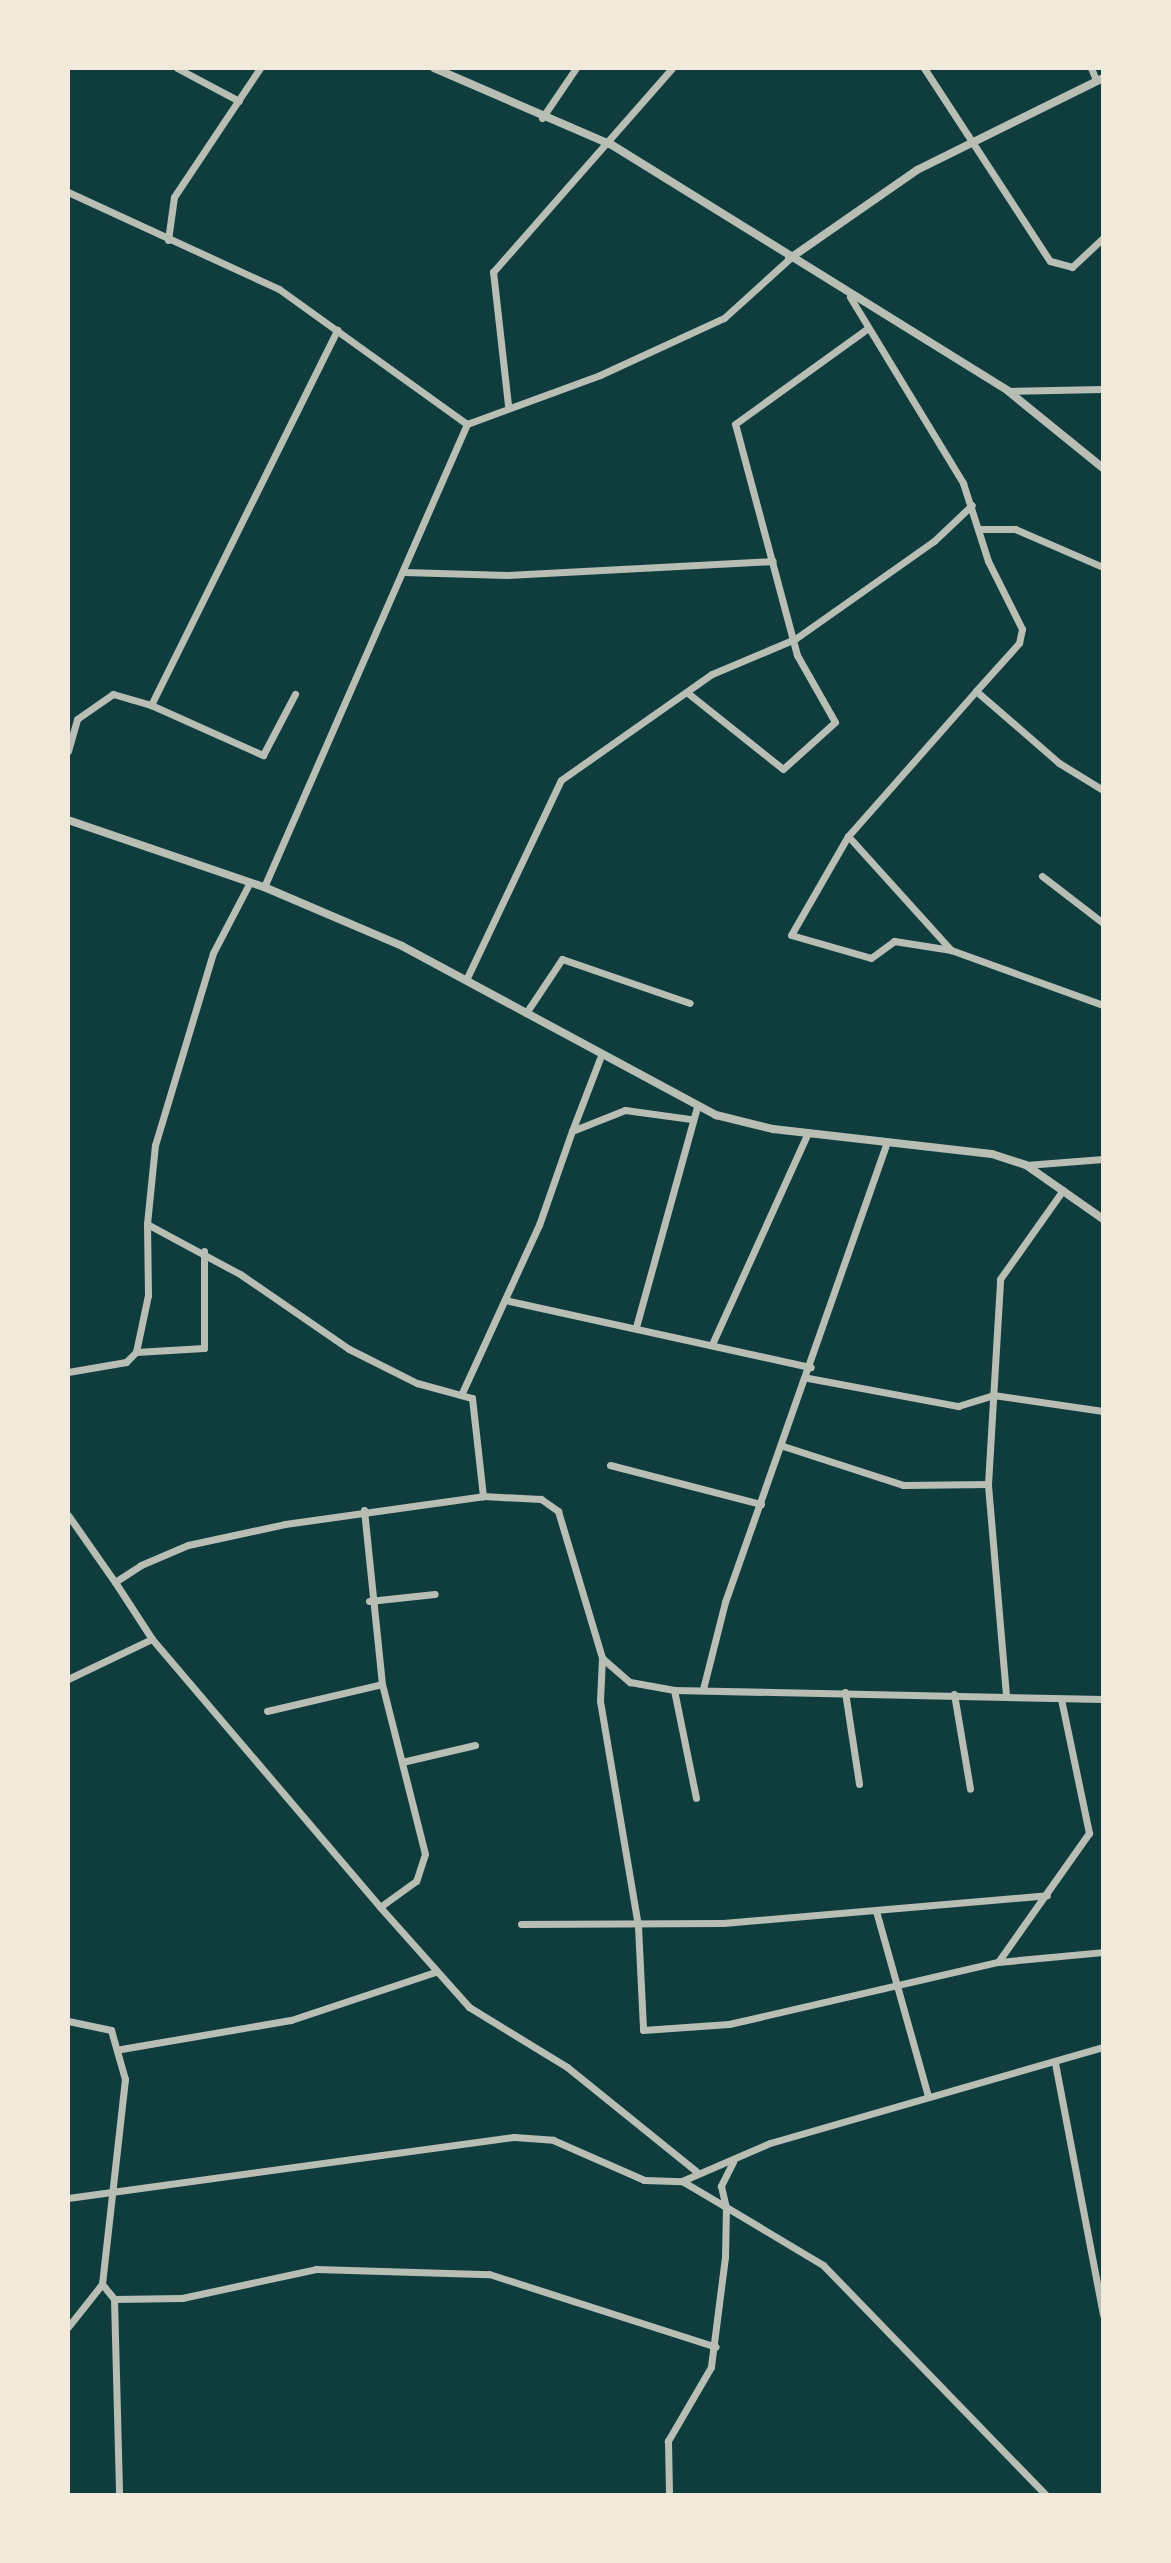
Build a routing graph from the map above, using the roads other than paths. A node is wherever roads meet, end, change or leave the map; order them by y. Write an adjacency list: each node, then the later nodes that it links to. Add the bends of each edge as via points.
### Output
1 (177, 68): 9 (street)
2 (260, 68): 9 (street)
3 (434, 68): 10 (street)
4 (576, 68): 10 (street)
5 (672, 68): 12 (street)
6 (924, 68): 11 (street)
7 (1091, 68): 8 (street)
8 (1100, 79): 11 (street)
9 (239, 101): 15 (street, via 174,197)
10 (542, 118): 12 (street)
11 (974, 137): 14 (street, via 1050,261 1072,267); 16 (street, via 860,204)
12 (612, 145): 16 (street); 22 (street, via 493,272)
13 (68, 192): 15 (street)
14 (1103, 238)
15 (168, 240): 19 (street, via 279,289)
16 (789, 259): 17 (street); 22 (street, via 724,318 600,375)
17 (850, 297): 18 (street); 21 (street)
18 (868, 328): 25 (street); 27 (street, via 735,424)
19 (337, 330): 23 (street); 34 (street)
20 (1103, 389): 21 (street)
21 (1008, 391): 24 (street)
22 (508, 405): 23 (street)
23 (467, 424): 29 (street)
24 (1103, 468)
25 (972, 505): 26 (street); 30 (street, via 934,541)
26 (978, 529): 28 (street, via 1015,529); 31 (street, via 1024,636)
27 (773, 561): 29 (street, via 522,575); 30 (street)
28 (1103, 567)
29 (404, 572): 41 (street)
30 (795, 639): 33 (street, via 737,660); 33 (street, via 801,666 836,716 787,768)
31 (976, 691): 36 (street, via 1059,763); 38 (street)
32 (295, 694): 34 (street, via 260,755)
33 (689, 694): 44 (street, via 561,780)
34 (151, 705): 35 (street, via 113,694 77,719)
35 (68, 751)
36 (1103, 790)
37 (68, 820): 40 (street)
38 (848, 836): 43 (street); 43 (street, via 791,935 871,958 894,941)
39 (1042, 876): 42 (street)
40 (250, 882): 41 (street); 58 (street, via 213,953 155,1145)
41 (264, 887): 44 (street)
42 (1103, 923)
43 (951, 950): 46 (street)
44 (466, 980): 47 (street)
45 (690, 1003): 47 (street, via 562,959)
46 (1103, 1005)
47 (526, 1013): 48 (street)
48 (600, 1058): 49 (street); 51 (street)
49 (697, 1107): 50 (street); 52 (street, via 738,1123)
50 (691, 1119): 51 (street, via 625,1110); 61 (street)
51 (572, 1131): 60 (street)
52 (808, 1133): 53 (street); 62 (street)
53 (886, 1145): 55 (street, via 960,1149); 64 (street)
54 (1103, 1159): 55 (street)
55 (1026, 1165): 56 (street)
56 (1063, 1190): 57 (street); 68 (street, via 1001,1274)
57 (1103, 1219)
58 (147, 1224): 59 (street); 63 (street, via 148,1295)
59 (204, 1251): 63 (street, via 204,1348); 67 (street, via 349,1349 417,1383)
60 (505, 1300): 61 (street); 67 (street)
61 (636, 1327): 62 (street)
62 (713, 1342): 64 (street)
63 (136, 1352): 65 (street, via 126,1362)
64 (811, 1367): 66 (street)
65 (68, 1372)
66 (808, 1378): 68 (street, via 958,1406); 70 (street)
67 (462, 1393): 73 (street, via 476,1402)
68 (993, 1395): 69 (street); 72 (street)
69 (1103, 1411)
70 (783, 1446): 72 (street, via 903,1485); 74 (street)
71 (610, 1465): 74 (street)
72 (988, 1484): 88 (street)
73 (483, 1496): 75 (street); 81 (street, via 541,1499 558,1511)
74 (761, 1504): 84 (street)
75 (364, 1510): 77 (street, via 188,1545); 79 (street)
76 (68, 1515): 77 (street)
77 (115, 1582): 80 (street)
78 (435, 1594): 79 (street)
79 (369, 1601): 83 (street)
80 (152, 1639): 82 (street); 98 (street)
81 (602, 1658): 85 (street, via 622,1678); 101 (street, via 600,1701)
82 (68, 1679)
83 (382, 1684): 91 (street); 93 (street)
84 (703, 1689): 85 (street); 86 (street)
85 (674, 1690): 96 (street)
86 (845, 1692): 87 (street); 94 (street)
87 (954, 1694): 88 (street); 95 (street)
88 (1006, 1695): 89 (street)
89 (1061, 1699): 90 (street); 97 (street, via 1091,1826)
90 (1103, 1699)
91 (267, 1711)
92 (475, 1745): 93 (street)
93 (402, 1762): 98 (street, via 425,1854 416,1881)
94 (859, 1784)
95 (970, 1789)
96 (696, 1798)
97 (1047, 1895): 99 (street); 103 (street)
98 (380, 1907): 104 (street)
99 (876, 1911): 101 (street); 105 (street)
100 (521, 1924): 101 (street)
101 (638, 1926): 105 (street, via 638,2023 650,2031 729,2024)
102 (1103, 1952): 103 (street)
103 (998, 1962): 105 (street)
104 (435, 1972): 108 (street, via 291,2020); 112 (street, via 469,2007 574,2073)
105 (895, 1984): 110 (street)
106 (68, 2021): 108 (street, via 111,2030)
107 (1103, 2047): 109 (street)
108 (121, 2049): 114 (street, via 122,2137)
109 (1055, 2063): 110 (street); 119 (street)
110 (928, 2096): 111 (street, via 770,2143)
111 (733, 2162): 112 (street); 116 (street, via 721,2186)
112 (696, 2171): 113 (street)
113 (682, 2181): 114 (street, via 644,2180 553,2140 514,2137); 116 (street)
114 (111, 2188): 115 (street); 117 (street)
115 (68, 2198)
116 (726, 2207): 121 (street); 124 (street, via 823,2265)
117 (102, 2284): 118 (street); 120 (street)
118 (114, 2299): 121 (street, via 194,2296 316,2269 475,2272); 122 (street)
119 (1103, 2314)
120 (68, 2327)
121 (716, 2347): 123 (street, via 668,2441)
122 (119, 2495)
123 (669, 2495)
124 (1046, 2495)

